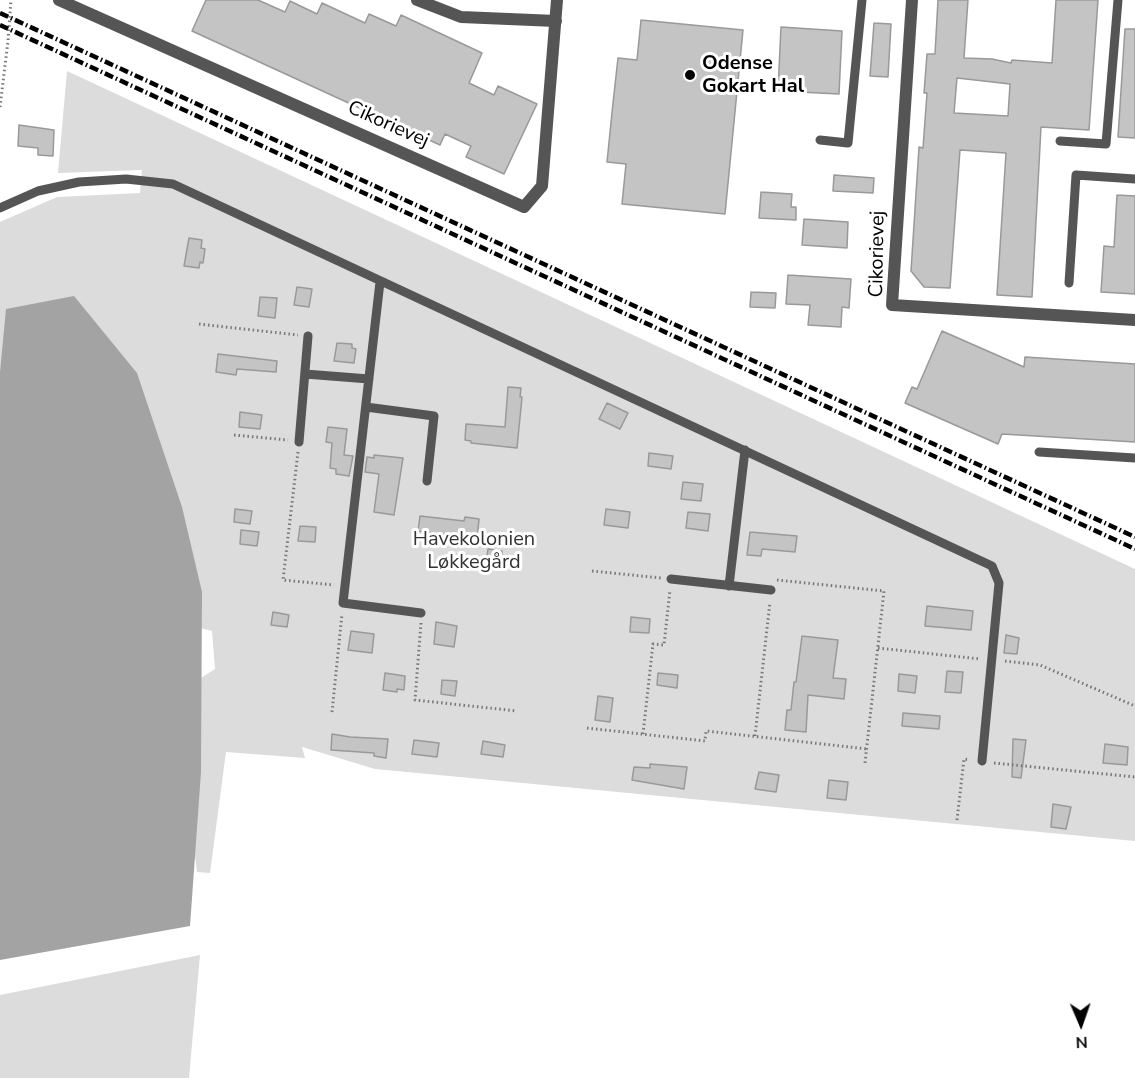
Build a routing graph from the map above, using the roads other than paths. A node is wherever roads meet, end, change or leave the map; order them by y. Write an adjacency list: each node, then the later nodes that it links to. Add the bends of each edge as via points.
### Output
1 (59, 0): 7 (street, Cikorievej, via 524,207 542,186)
2 (417, 0): 7 (street, via 460,17)
3 (558, 0): 7 (street, Cikorievej)
4 (862, 0): 8 (lane, via 848,143)
5 (912, 0): 14 (street, Cikorievej, via 892,305)
6 (1118, 0): 9 (lane, via 1106,144)
7 (556, 21)
8 (820, 140)
9 (1060, 141)
10 (1135, 179): 13 (lane, via 1076,175)
11 (0, 208): 12 (lane, via 38,191 79,182 126,179 173,184)
12 (380, 282): 17 (lane); 20 (lane)
13 (1069, 283)
14 (1135, 320)
15 (308, 336): 16 (lane)
16 (305, 374): 17 (lane); 19 (lane)
17 (369, 379): 18 (lane)
18 (366, 407): 23 (lane, via 434,416); 27 (lane, via 343,603)
19 (299, 442)
20 (745, 450): 25 (lane); 28 (lane, via 992,566 999,583)
21 (1039, 452): 22 (lane)
22 (1135, 458)
23 (427, 481)
24 (671, 579): 25 (lane)
25 (729, 586): 26 (lane)
26 (771, 590)
27 (421, 613)
28 (982, 761)

